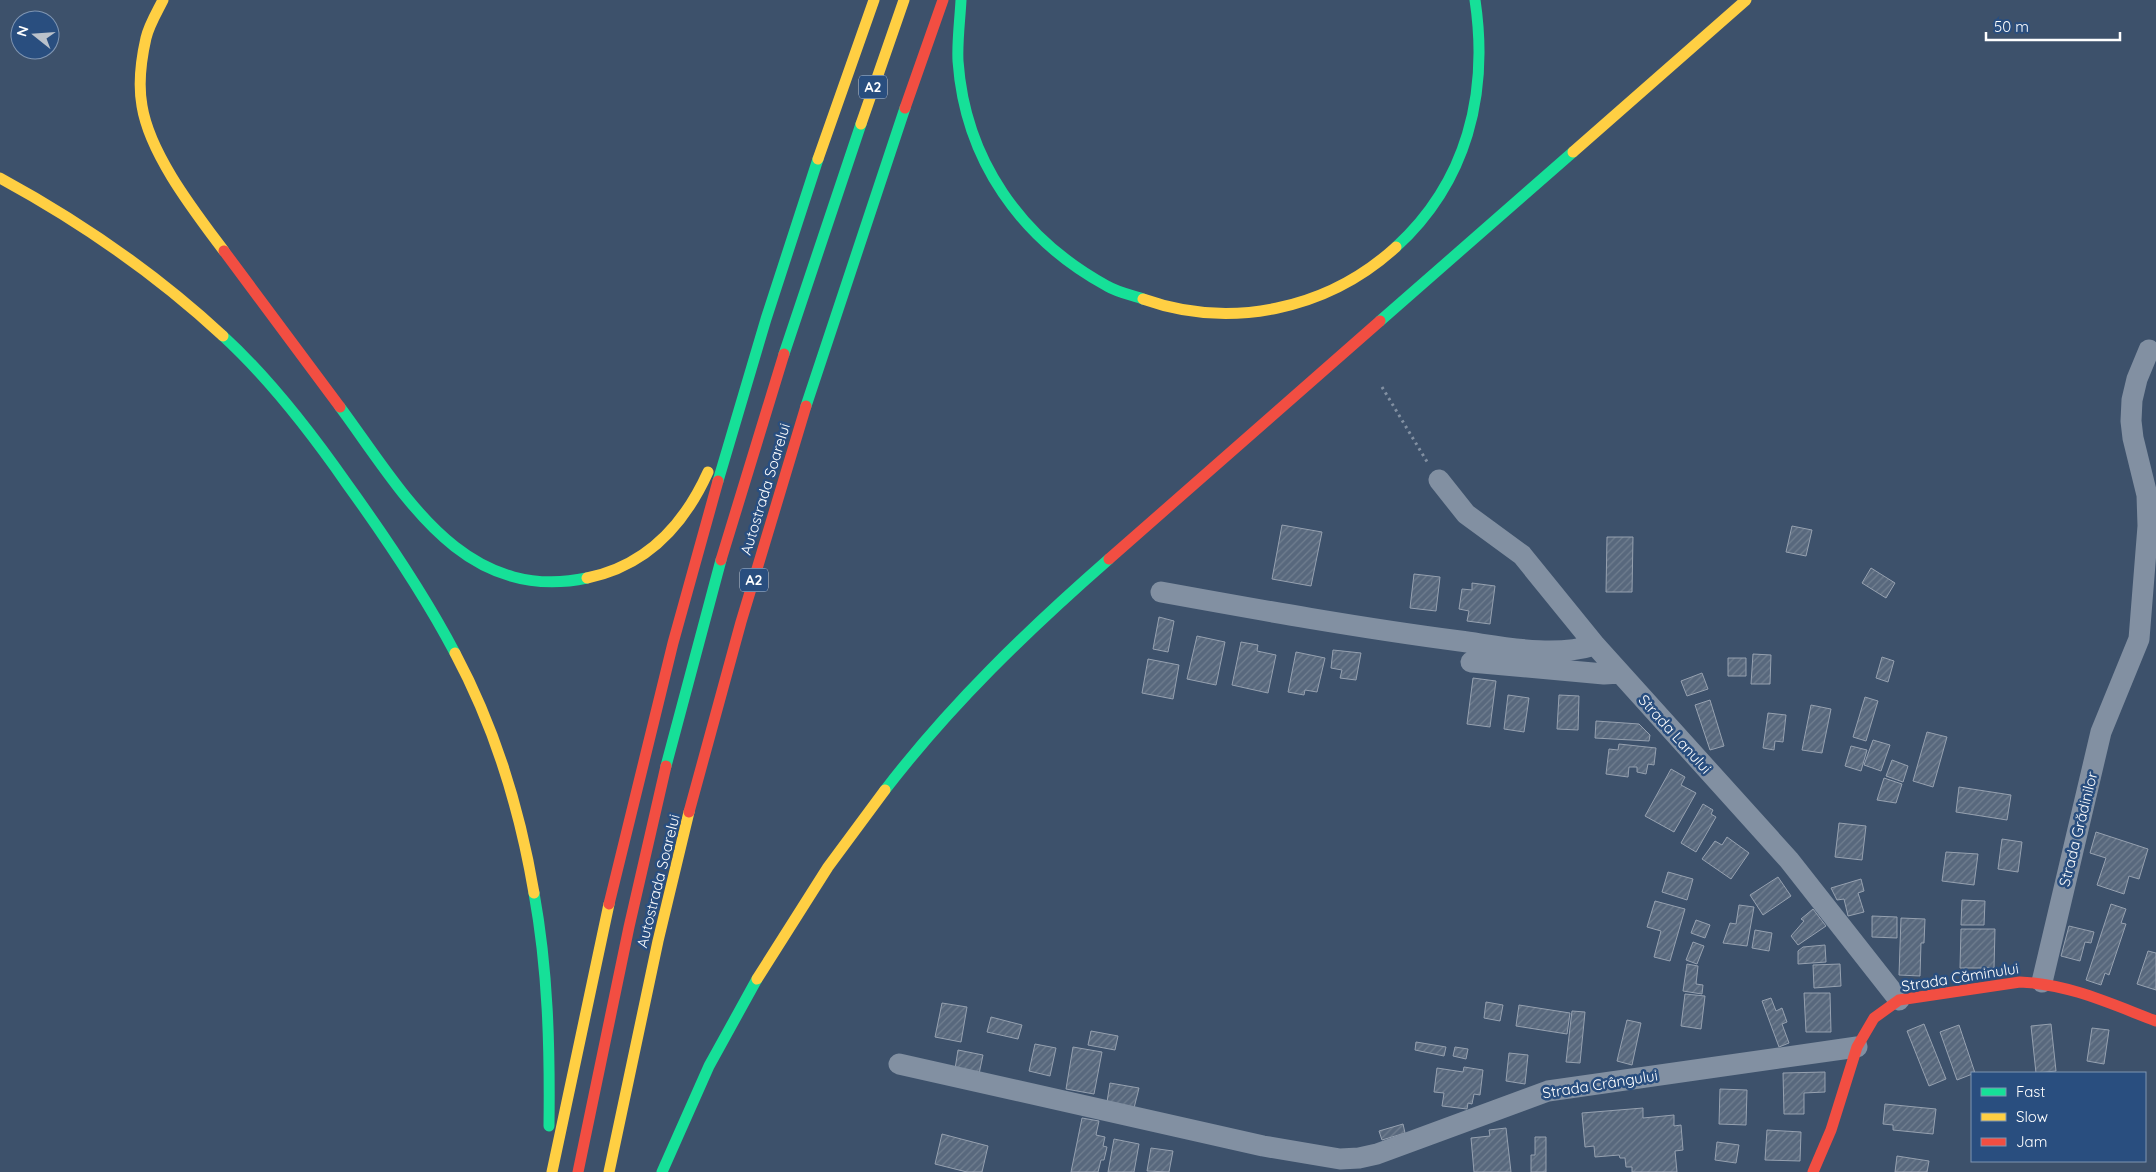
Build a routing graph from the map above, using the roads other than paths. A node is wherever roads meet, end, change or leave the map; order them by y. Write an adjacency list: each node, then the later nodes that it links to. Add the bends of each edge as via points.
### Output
1 (163, 0): 12 (main road, via 146,36 140,73 142,107 155,145 183,195 420,515 443,538 469,559 522,578 544,582 598,577 648,552 670,534 689,510 705,481)
2 (874, 0): 9 (main road, via 814,169)
3 (904, 0): 24 (main road, Autostrada Soarelui / A2, via 839,183 731,525 639,882)
4 (943, 0): 25 (main road, Autostrada Soarelui / A2, via 816,370 715,714 668,901)
5 (961, 0): 6 (main road, via 957,36 961,92 972,134 989,173 1020,219 1047,247 1077,270 1113,290 1184,312 1232,314 1280,309 1324,295 1354,280 1392,252 1427,214 1443,192 1458,161 1475,111 1480,73 1480,32)
6 (1475, 0)
7 (1746, 0): 26 (main road, via 1052,609 948,716 898,772 851,833 773,951 732,1022)
8 (0, 178): 23 (main road, via 97,235 191,308 239,352 292,411 351,490 411,575 458,654 500,755 535,895 546,976)
9 (758, 348): 11 (main road); 23 (main road, via 702,538 619,860)
10 (2149, 350): 18 (street, Strada Grădinilor, via 2137,379 2131,421 2147,495 2148,526 2139,639 2101,732)
11 (716, 446)
12 (710, 463)
13 (1439, 480): 15 (street, Strada Lanului, via 1466,514 1522,556)
14 (1161, 592): 15 (street, via 1346,625 1488,645 1555,651)
15 (1595, 645): 17 (street, Strada Lanului)
16 (1471, 662): 17 (street)
17 (1620, 673): 19 (street, Strada Lanului, via 1789,860)
18 (2042, 982): 19 (main road, Strada Căminului, via 2020,982); 20 (main road, Strada Căminului)
19 (1899, 1000): 21 (main road, Strada Căminului, via 1874,1018)
20 (2156, 1021)
21 (1857, 1047): 22 (street, Strada Crângului, via 1548,1090 1358,1158 1323,1157 1263,1146); 27 (main road, Strada Căminului, via 1831,1130)
22 (899, 1064)
23 (551, 1172)
24 (578, 1172)
25 (609, 1172)
26 (662, 1172)
27 (1812, 1172)

